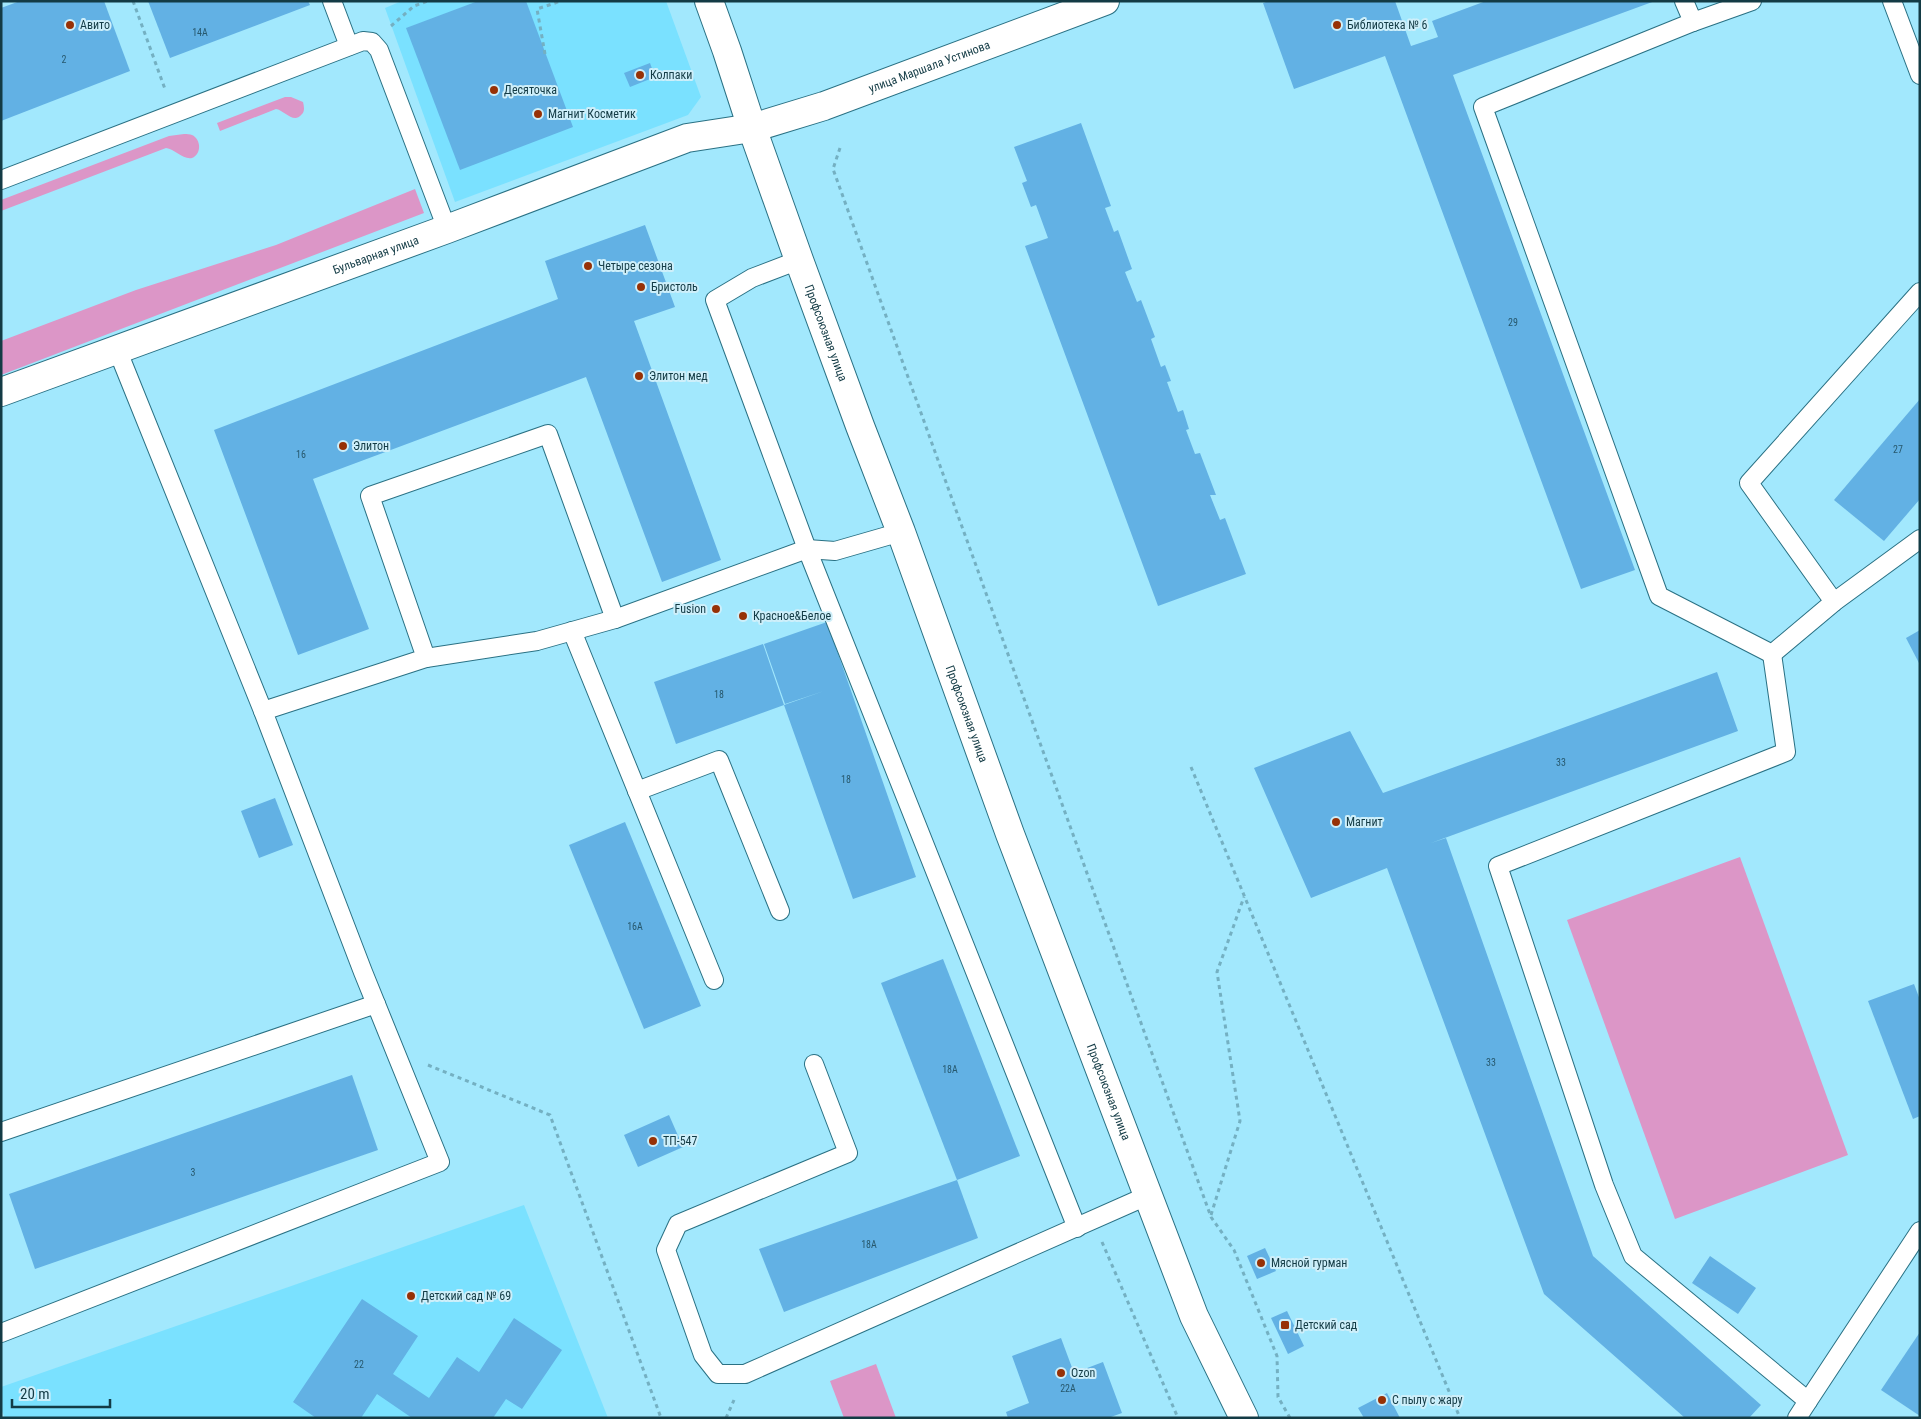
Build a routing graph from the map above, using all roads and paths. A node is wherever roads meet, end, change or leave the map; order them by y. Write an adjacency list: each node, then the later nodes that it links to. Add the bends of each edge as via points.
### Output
1 (133, 1): 15 (path)
2 (332, 1): 12 (lane)
3 (428, 1): 11 (path, via 414,6)
4 (561, 1): 13 (path, via 537,9)
5 (709, 1): 16 (main road, Профсоюзная улица)
6 (1105, 1): 16 (main road, улица Маршала Устинова, via 824,106)
7 (1684, 1): 10 (lane)
8 (1752, 1): 10 (lane)
9 (1892, 1): 14 (lane)
10 (1693, 22): 30 (lane, via 1484,106 1659,596)
11 (372, 42): 12 (lane, via 363,41); 19 (lane, via 379,50)
12 (349, 46): 15 (lane)
13 (545, 54)
14 (1920, 75)
15 (174, 113): 18 (lane)
16 (752, 128): 19 (main road, Бульварная улица, via 687,138); 20 (main road, Профсоюзная улица)
17 (840, 148): 43 (path, via 833,169)
18 (1, 180)
19 (447, 229): 22 (main road, Бульварная улица)
20 (799, 260): 24 (main road, Профсоюзная улица); 26 (lane, via 752,278 716,300)
21 (1920, 292): 27 (lane, via 1749,483)
22 (117, 349): 23 (main road, Бульварная улица); 32 (lane)
23 (1, 392)
24 (901, 532): 26 (lane, via 835,551); 42 (main road, Профсоюзная улица, via 1010,834)
25 (1920, 539): 27 (lane)
26 (807, 549): 28 (lane); 44 (lane)
27 (1834, 602): 30 (lane)
28 (614, 618): 29 (lane); 31 (lane, via 548,434 370,496)
29 (572, 631): 31 (lane, via 537,641); 34 (lane)
30 (1772, 654): 47 (lane, via 1786,752 1498,866 1604,1185 1633,1256)
31 (426, 658): 32 (lane)
32 (263, 711): 38 (lane)
33 (1190, 767): 35 (path)
34 (637, 791): 36 (lane, via 719,760); 37 (lane)
35 (1244, 897): 43 (path, via 1216,972 1240,1121); 51 (path)
36 (780, 911)
37 (714, 980)
38 (376, 1004): 39 (lane); 41 (lane)
39 (394, 1051): 46 (lane, via 440,1162); 48 (path, via 550,1115)
40 (814, 1064): 44 (lane, via 848,1153 678,1224 666,1250 703,1355 718,1374 745,1374)
41 (1, 1132)
42 (1149, 1196): 44 (lane); 49 (main road, Профсоюзная улица, via 1194,1316)
43 (1211, 1217): 50 (path, via 1234,1250 1277,1356 1278,1396)
44 (1077, 1228)
45 (1920, 1231): 47 (lane)
46 (1, 1333)
47 (1808, 1401): 52 (lane)
48 (661, 1418)
49 (1244, 1418)
50 (1290, 1418)
51 (1460, 1418)
52 (1796, 1418)

